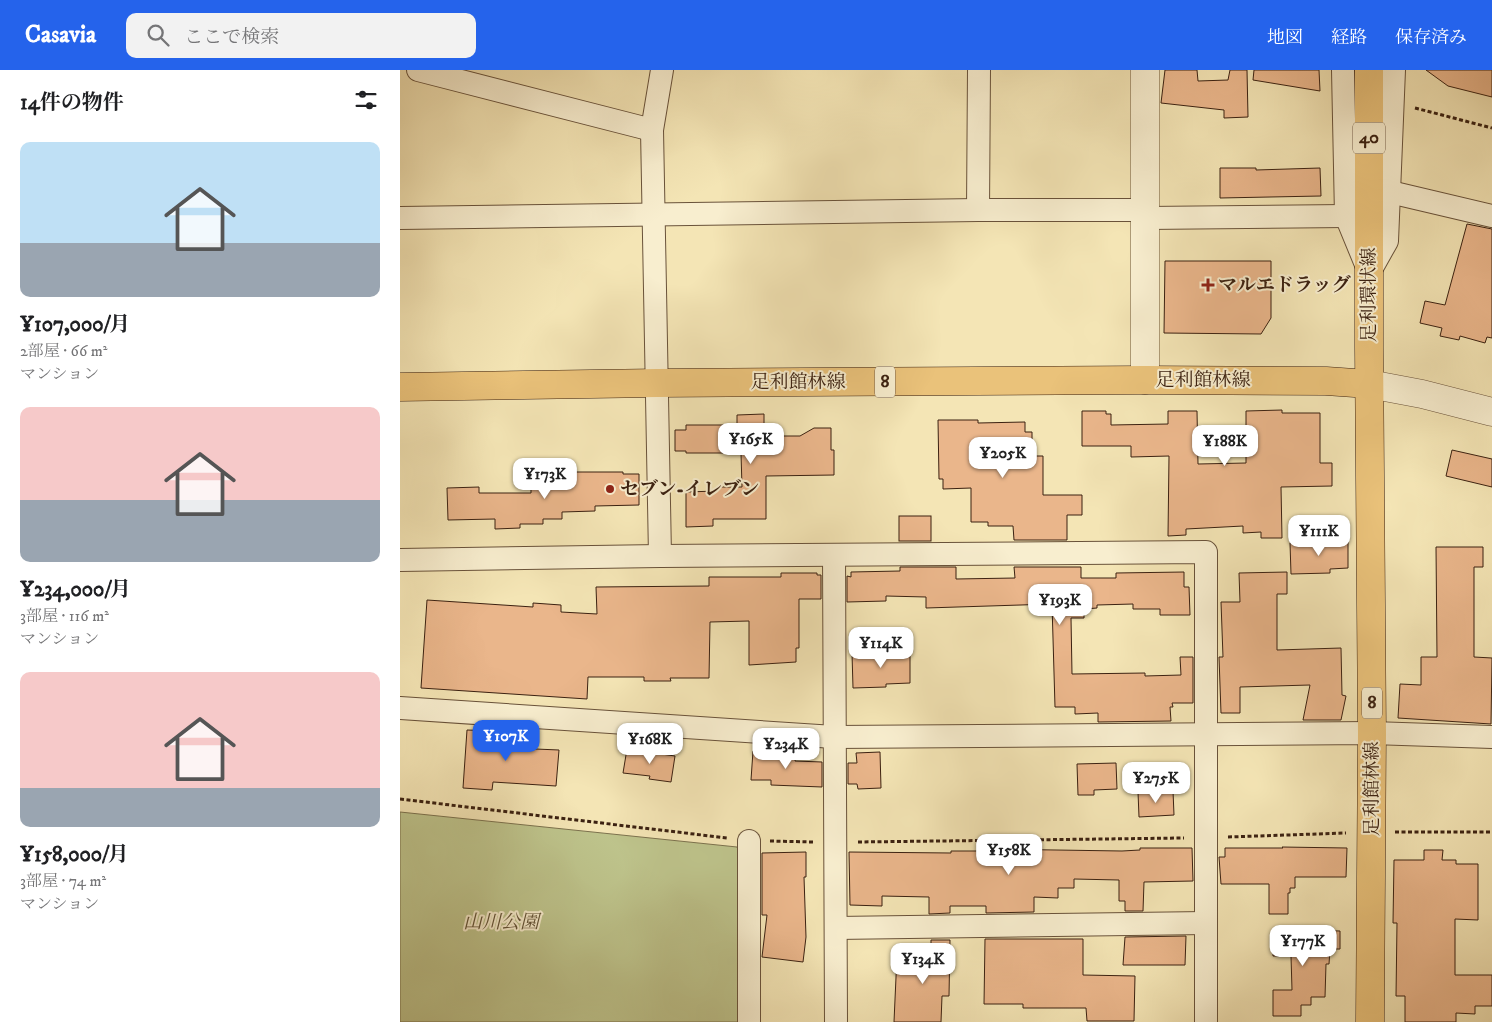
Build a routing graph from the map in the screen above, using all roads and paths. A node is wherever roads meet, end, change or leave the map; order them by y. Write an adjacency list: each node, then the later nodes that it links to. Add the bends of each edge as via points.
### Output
1 (418, 70): 10 (street)
2 (662, 70): 10 (street)
3 (979, 70): 12 (street)
4 (1145, 70): 13 (street)
5 (1343, 70): 11 (street)
6 (1369, 70): 11 (main road, 40)
7 (1394, 70): 11 (street)
8 (1406, 105): 9 (path)
9 (1492, 128)
10 (652, 130): 14 (street)
11 (1368, 204): 13 (street); 15 (street); 19 (main road, 足利環状線 / 40)
12 (978, 210): 13 (street); 14 (street)
13 (1146, 214): 17 (street)
14 (653, 215): 16 (street); 18 (street)
15 (1492, 216)
16 (400, 218)
17 (1145, 380): 18 (main road, 足利館林線 / 8); 19 (main road, 足利館林線 / 8)
18 (657, 383): 20 (main road, 足利館林線 / 8); 23 (street)
19 (1369, 384): 21 (street); 26 (main road, 足利館林線 / 8)
20 (400, 387)
21 (1492, 412)
22 (834, 555): 23 (street); 27 (street, via 1206,552); 28 (street)
23 (660, 556): 24 (street)
24 (400, 560)
25 (400, 708): 28 (street)
26 (1372, 733): 27 (street); 29 (street); 31 (main road, 足利館林線 / 8)
27 (1206, 735): 28 (street); 33 (street)
28 (834, 737): 35 (street)
29 (1492, 737)
30 (400, 799): 34 (path)
31 (1372, 832): 32 (path); 33 (path); 41 (main road, 足利館林線 / 8)
32 (1492, 832)
33 (1206, 838): 35 (path); 36 (street)
34 (749, 841): 35 (path); 38 (street)
35 (835, 842): 37 (street)
36 (1206, 923): 37 (street); 40 (street)
37 (836, 928): 39 (street)
38 (749, 1022)
39 (836, 1022)
40 (1206, 1022)
41 (1370, 1022)

